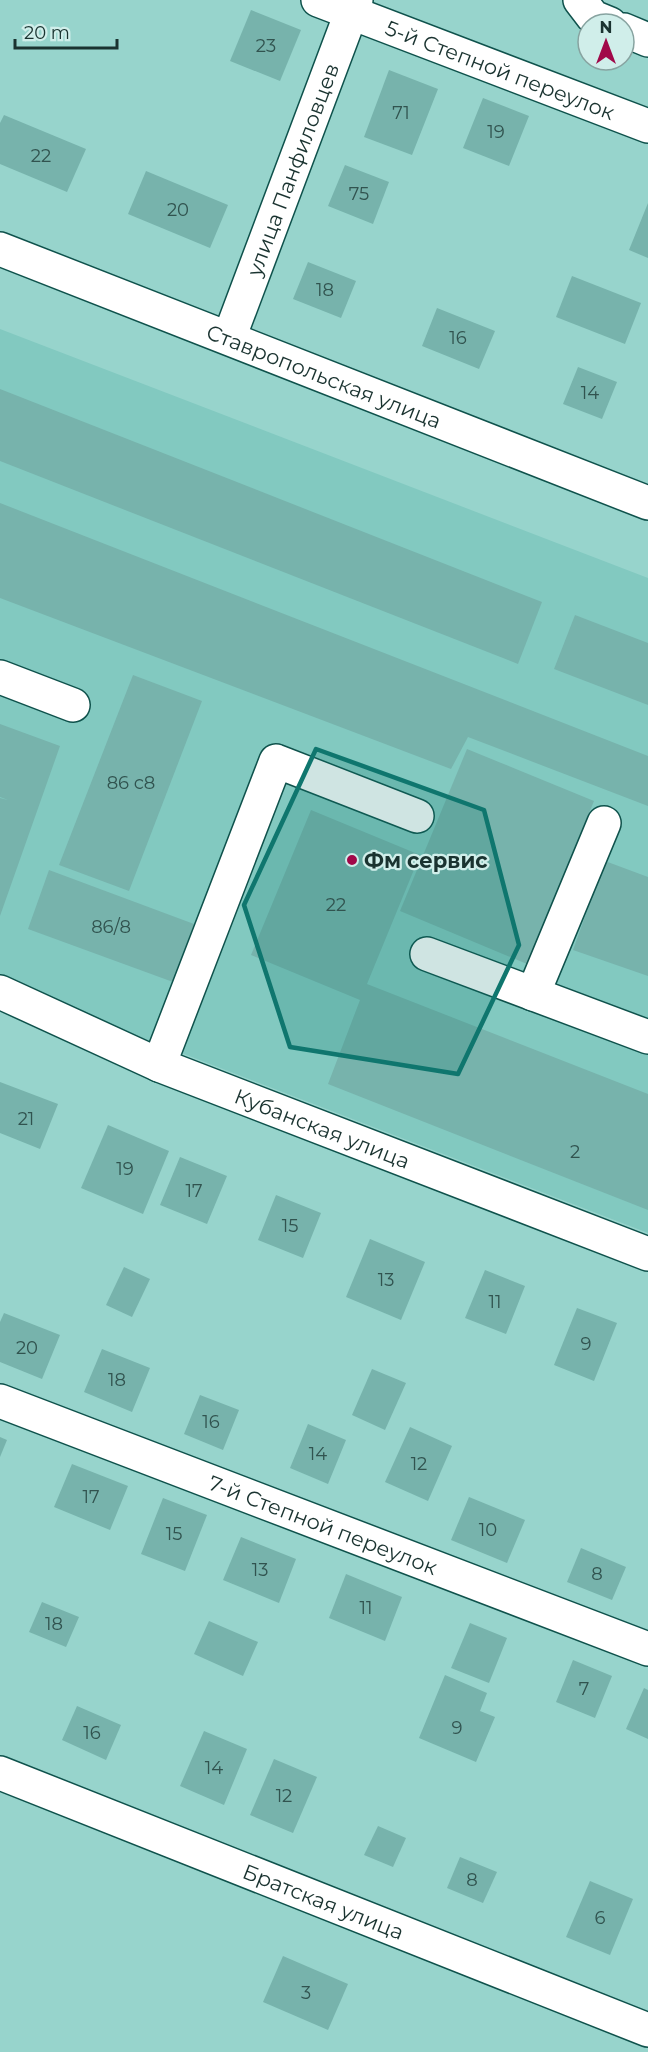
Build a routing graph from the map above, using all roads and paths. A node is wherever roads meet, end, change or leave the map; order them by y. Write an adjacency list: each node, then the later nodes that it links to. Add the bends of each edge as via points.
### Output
1 (318, 0): 3 (street, 5-й Степной переулок)
2 (580, 0): 4 (street)
3 (353, 7): 5 (street, 5-й Степной переулок); 7 (street, улица Панфиловцев)
4 (589, 12)
5 (648, 126)
6 (0, 249): 7 (street, Ставропольская улица)
7 (229, 339): 8 (street, Ставропольская улица)
8 (648, 503)
9 (0, 677): 10 (street)
10 (73, 705)
11 (417, 816): 17 (street, via 276,761)
12 (604, 823): 15 (street)
13 (427, 954): 15 (street)
14 (0, 992): 17 (street, Кубанская улица)
15 (533, 994): 16 (street)
16 (648, 1037)
17 (159, 1065): 18 (street, Кубанская улица)
18 (648, 1254)
19 (0, 1401): 20 (street, 7-й Степной переулок)
20 (648, 1649)
21 (0, 1773): 22 (street, Братская улица)
22 (648, 2030)

